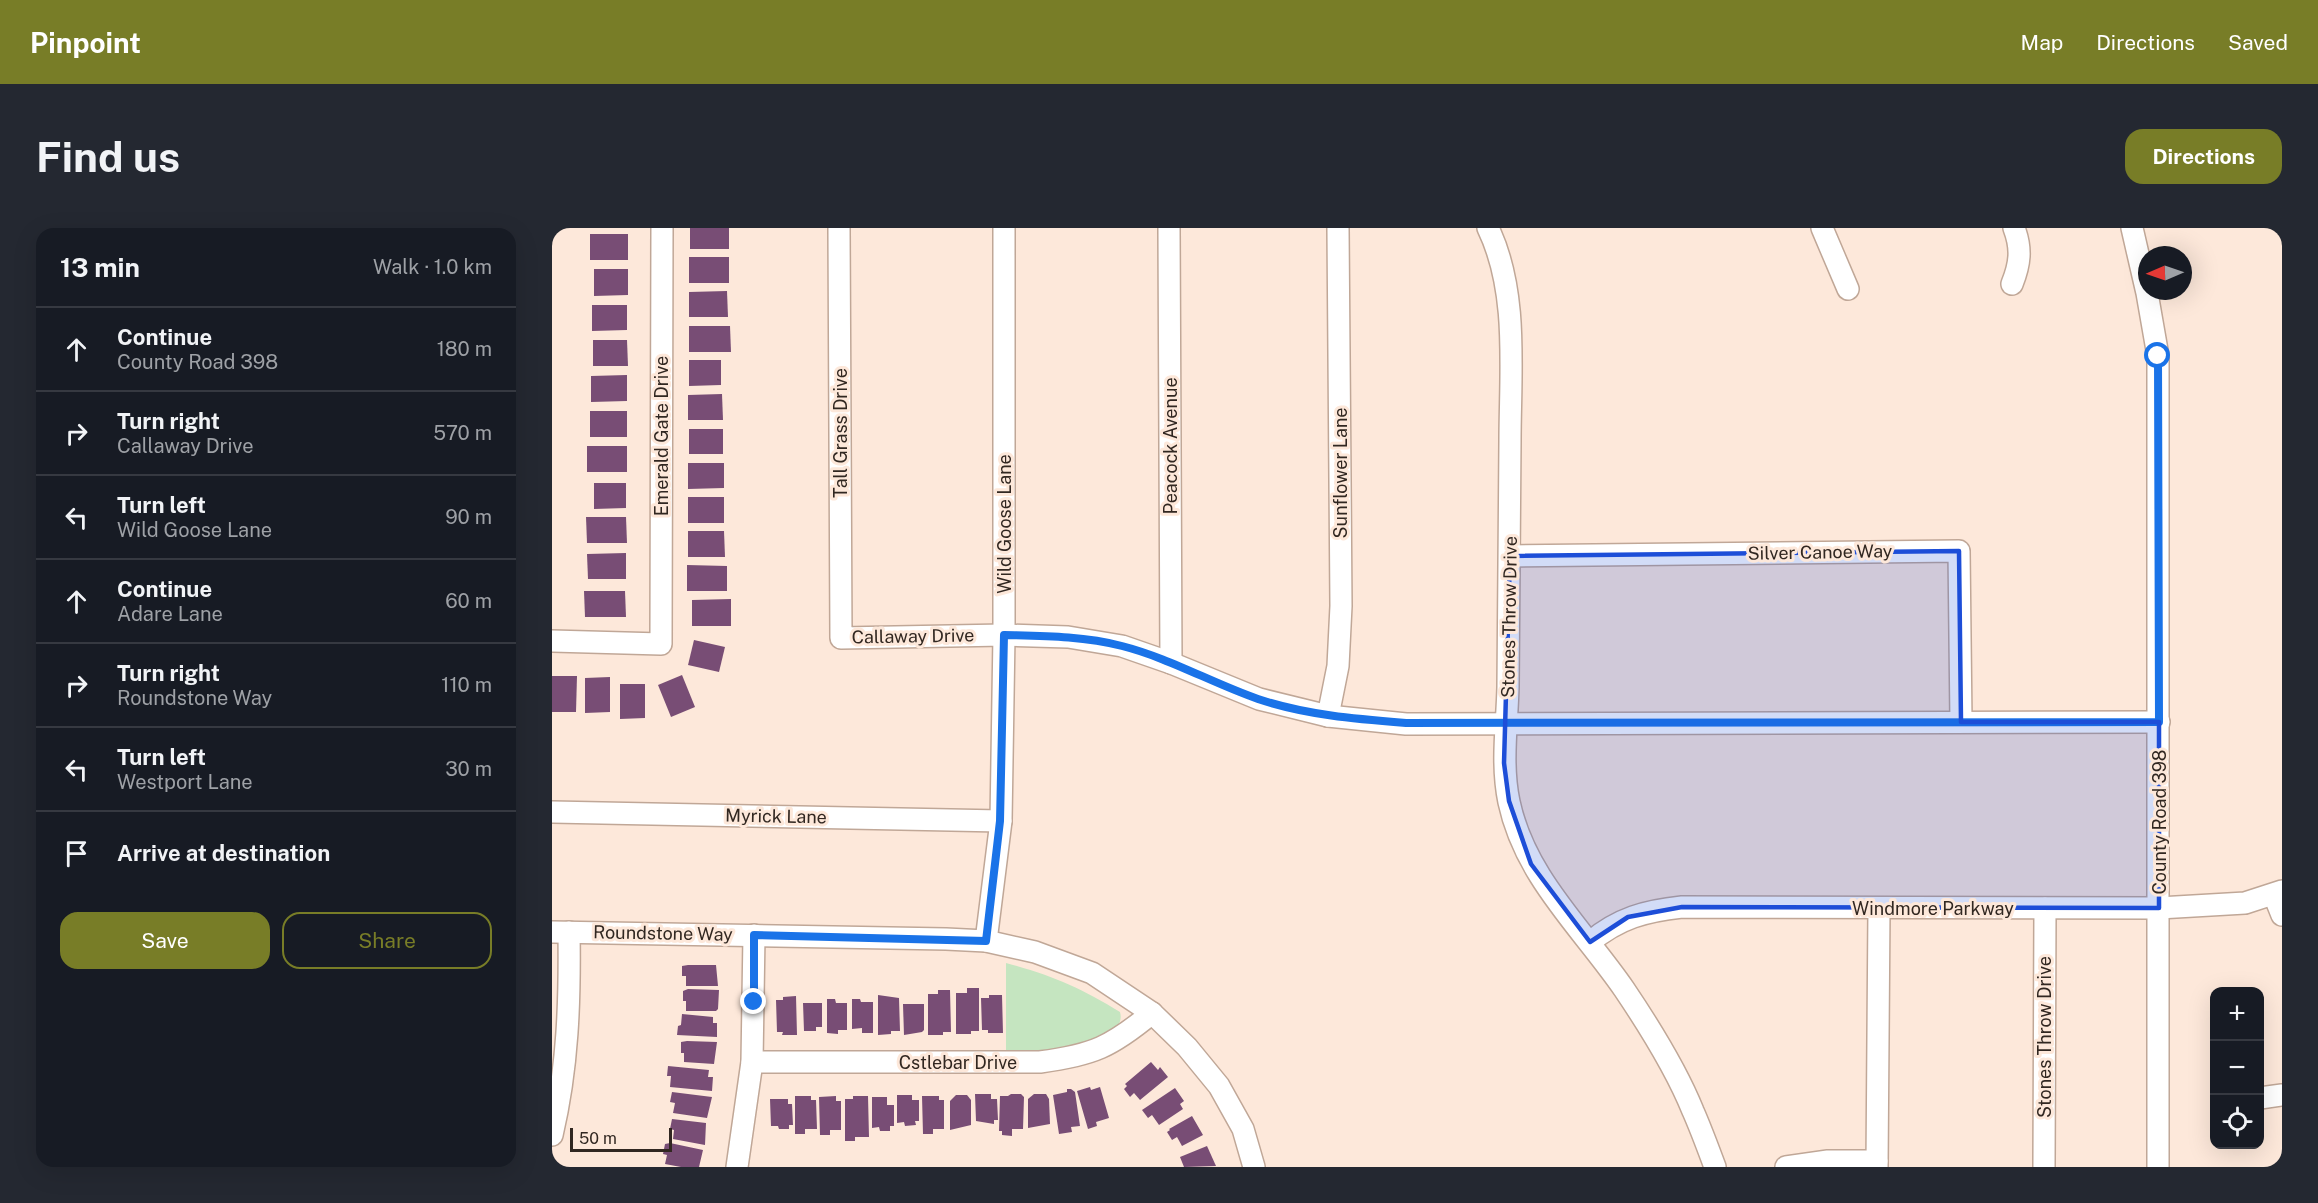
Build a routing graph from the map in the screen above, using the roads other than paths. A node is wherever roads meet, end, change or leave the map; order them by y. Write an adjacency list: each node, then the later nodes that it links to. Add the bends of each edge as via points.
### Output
1 (662, 228): 15 (street, Emerald Gate Drive, via 661,644)
2 (839, 228): 14 (street, Tall Grass Drive)
3 (1004, 228): 13 (street, Wild Goose Lane)
4 (1170, 228): 16 (street, Peacock Avenue)
5 (1338, 228): 17 (street, Sunflower Lane, via 1341,606 1338,666)
6 (1488, 228): 12 (street, Stones Throw Drive, via 1504,279 1510,324)
7 (1822, 228): 11 (street)
8 (2014, 228): 10 (street, via 2020,263)
9 (2132, 228): 19 (street, County Road 398, via 2158,356)
10 (2012, 284)
11 (1848, 289)
12 (1510, 556): 18 (street, Silver Canoe Way, via 1959,551); 20 (street, Stones Throw Drive)
13 (1004, 635): 14 (street, Callaway Drive); 16 (street, Callaway Drive, via 1101,642); 22 (street, Wild Goose Lane)
14 (841, 638)
15 (552, 641)
16 (1171, 663): 17 (street, Callaway Drive, via 1259,699)
17 (1328, 716): 20 (street, Callaway Drive, via 1406,723)
18 (1961, 722): 19 (street, Callaway Drive); 20 (street, Callaway Drive)
19 (2159, 722): 26 (street, County Road 398)
20 (1507, 723): 31 (street, Stones Throw Drive, via 1504,763 1518,834 1545,886)
21 (552, 812): 22 (street, Myrick Lane)
22 (1000, 821): 30 (street, Wild Goose Lane)
23 (2278, 893): 26 (street, Windmore Parkway, via 2245,903); 27 (street)
24 (1879, 908): 25 (street, Windmore Parkway); 31 (street, Windmore Parkway, via 1682,907 1628,917); 37 (street)
25 (2045, 908): 26 (street, Windmore Parkway); 42 (street, Stones Throw Drive)
26 (2159, 908): 43 (street, County Road 398)
27 (2282, 915)
28 (560, 932): 29 (street, Roundstone Way); 36 (street, via 570,1010)
29 (754, 935): 30 (street, Roundstone Way); 33 (street)
30 (986, 941): 32 (street, Roundstone Way, via 1035,952 1092,973)
31 (1590, 942): 40 (street, Stones Throw Drive, via 1650,1029 1693,1109)
32 (1152, 1013): 33 (street, Cstlebar Drive, via 1105,1046 1076,1057 1040,1062); 39 (street, Roundstone Way, via 1219,1086 1243,1129)
33 (752, 1062): 38 (street)
34 (2282, 1095): 35 (street)
35 (2264, 1097)
36 (552, 1135)
37 (1877, 1164): 41 (street, via 1828,1161)
38 (737, 1167)
39 (1254, 1167)
40 (1715, 1167)
41 (1786, 1167)
42 (2044, 1167)
43 (2158, 1167)

